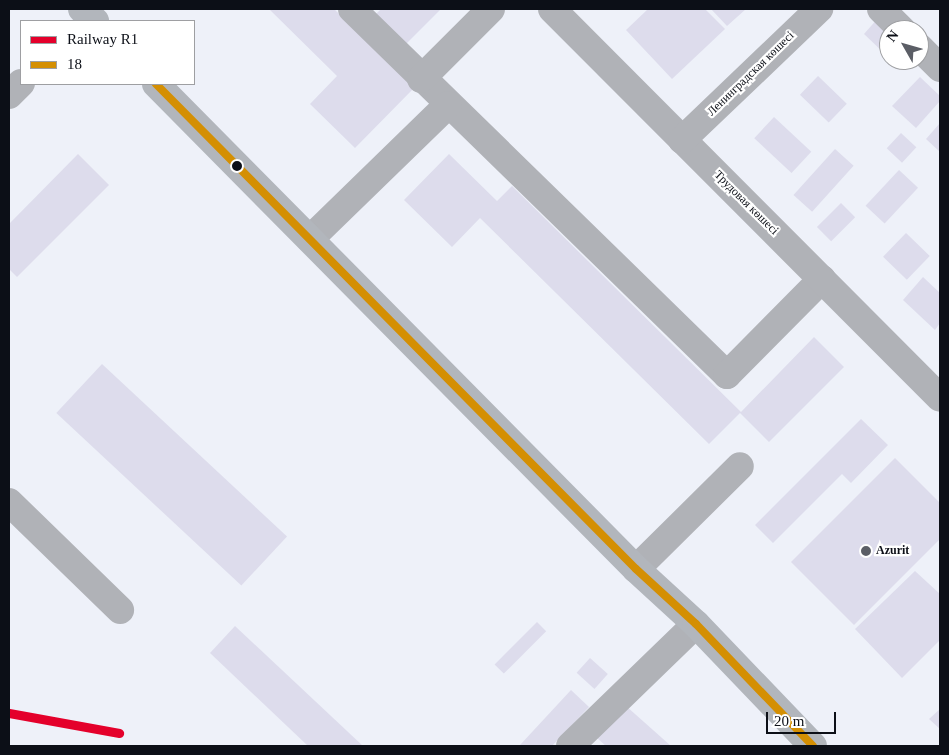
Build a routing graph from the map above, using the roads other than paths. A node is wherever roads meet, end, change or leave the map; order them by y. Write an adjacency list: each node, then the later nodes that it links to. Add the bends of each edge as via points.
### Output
1 (352, 9): 9 (street)
2 (491, 9): 9 (street)
3 (552, 9): 14 (street, Трудовая көшесі)
4 (819, 9): 14 (street, Ленинградская көшесі)
5 (881, 9): 6 (street)
6 (892, 20)
7 (929, 57): 8 (street)
8 (940, 68)
9 (421, 79): 13 (street)
10 (20, 84): 12 (street)
11 (157, 85): 15 (main road)
12 (9, 95)
13 (448, 105): 15 (street); 16 (street, via 727,374)
14 (682, 140): 16 (street, Трудовая көшесі)
15 (310, 239): 20 (main road)
16 (822, 279): 17 (street, Трудовая көшесі)
17 (940, 398)
18 (740, 466): 20 (street)
19 (9, 502): 21 (street)
20 (636, 569): 22 (main road)
21 (120, 610)
22 (696, 624): 23 (street); 24 (main road)
23 (570, 746)
24 (813, 746)

